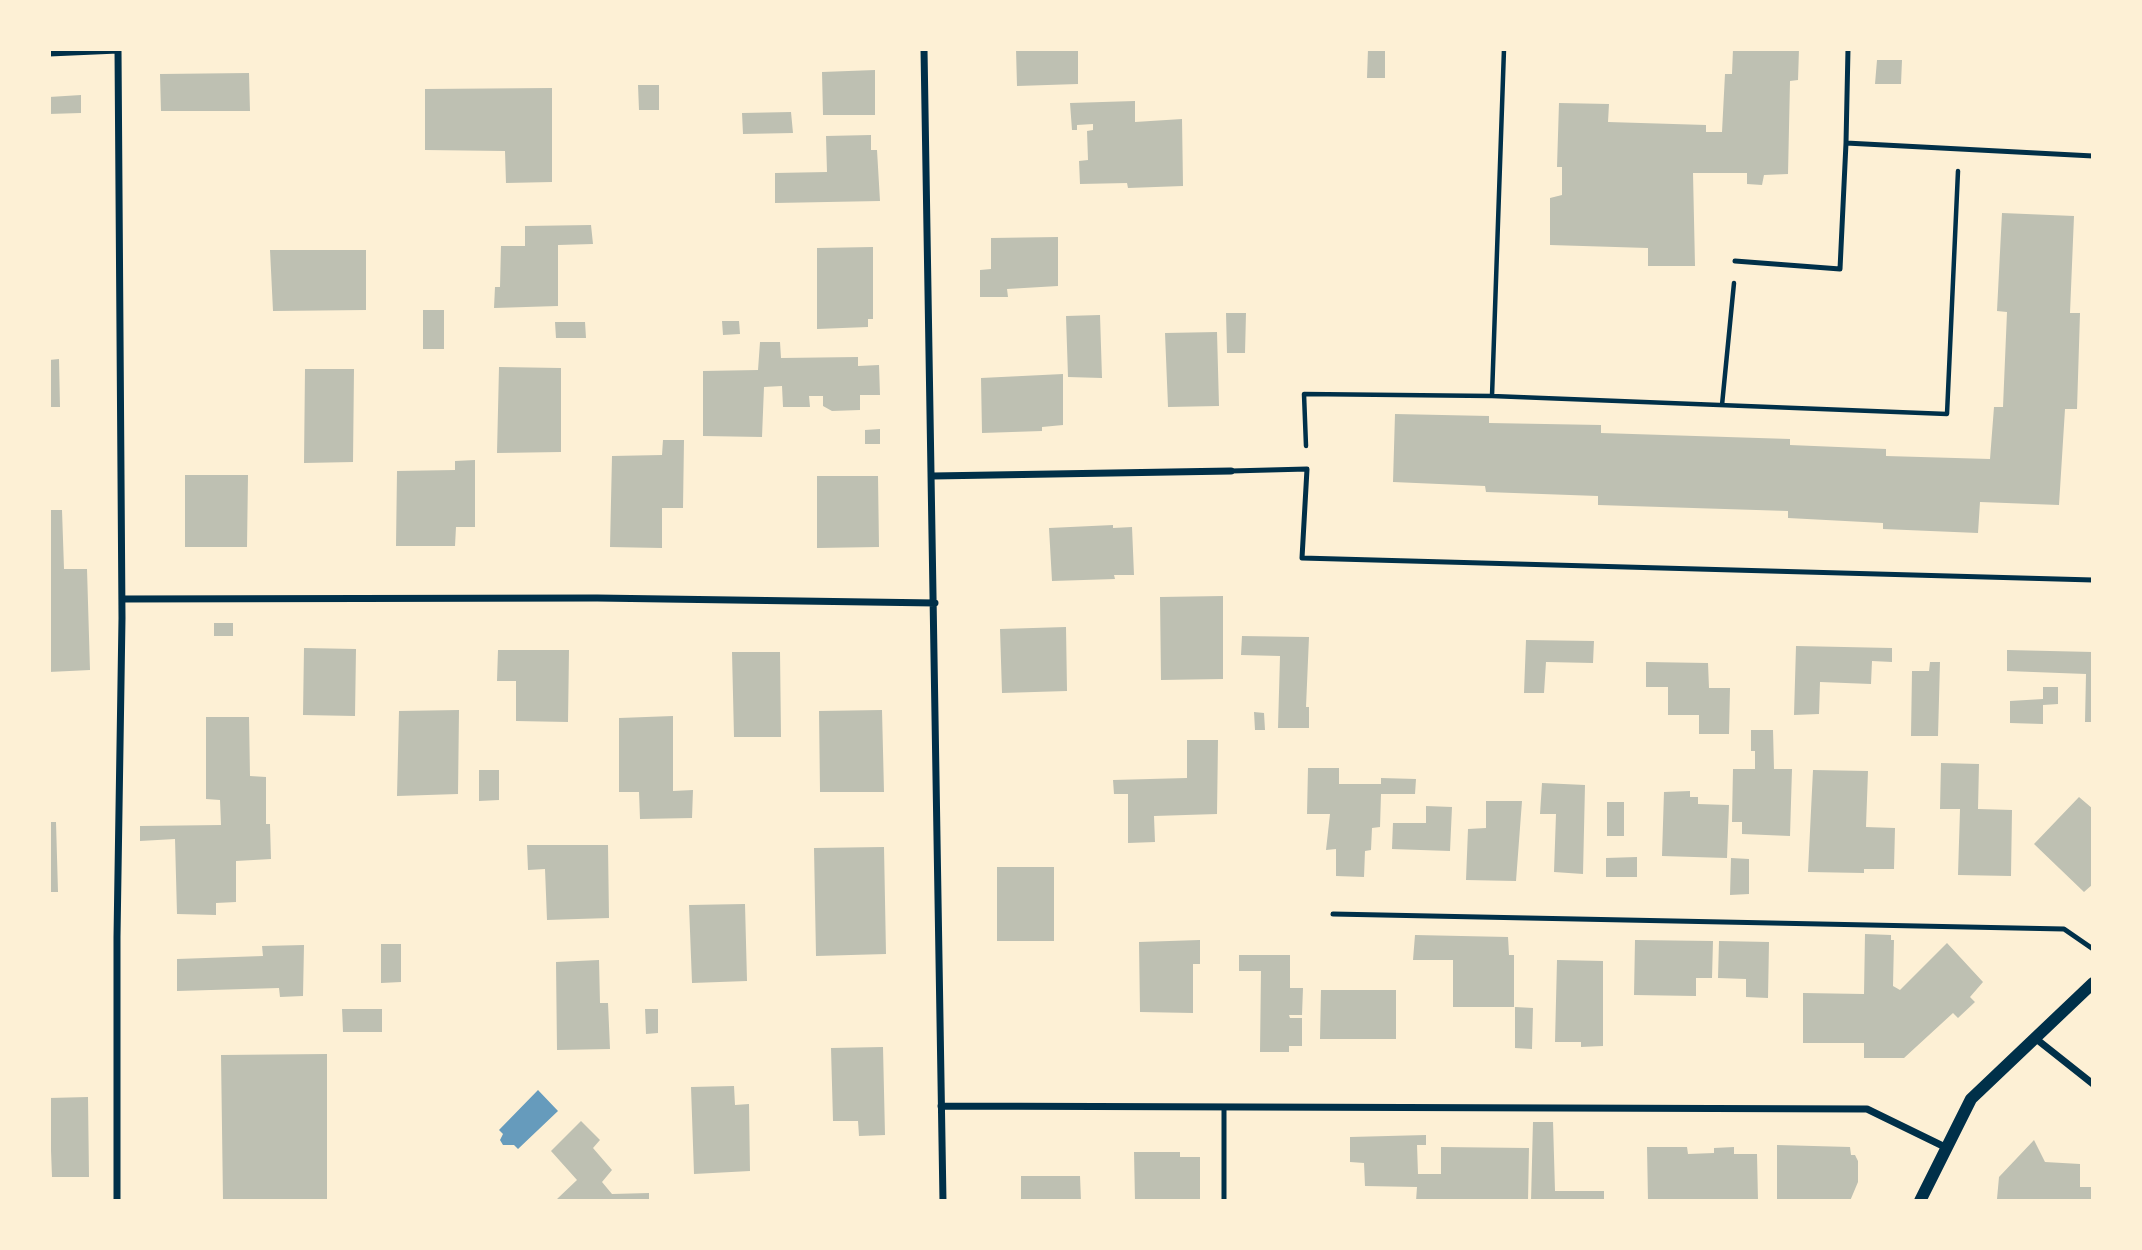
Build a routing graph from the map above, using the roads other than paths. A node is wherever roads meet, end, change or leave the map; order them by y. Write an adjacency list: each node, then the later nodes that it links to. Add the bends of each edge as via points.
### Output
1 (118, 49): 4 (street); 11 (street)
2 (924, 49): 9 (street)
3 (1848, 49): 5 (lane)
4 (49, 53)
5 (1846, 143): 6 (lane); 7 (lane, via 1840,269)
6 (2093, 156)
7 (1735, 261)
8 (1231, 471): 9 (street); 10 (lane, via 1307,469 1302,558)
9 (933, 476): 12 (street)
10 (2093, 580)
11 (122, 599): 12 (street); 21 (street)
12 (935, 603): 18 (street)
13 (1333, 914): 14 (lane, via 2064,929)
14 (2093, 949)
15 (2093, 983): 16 (street)
16 (2035, 1038): 17 (street); 20 (street, via 1971,1099)
17 (2093, 1084)
18 (941, 1106): 19 (street); 22 (street)
19 (1224, 1107): 20 (street, via 1867,1108); 23 (lane)
20 (1947, 1148): 24 (street)
21 (117, 1201)
22 (943, 1201)
23 (1224, 1201)
24 (1920, 1201)

